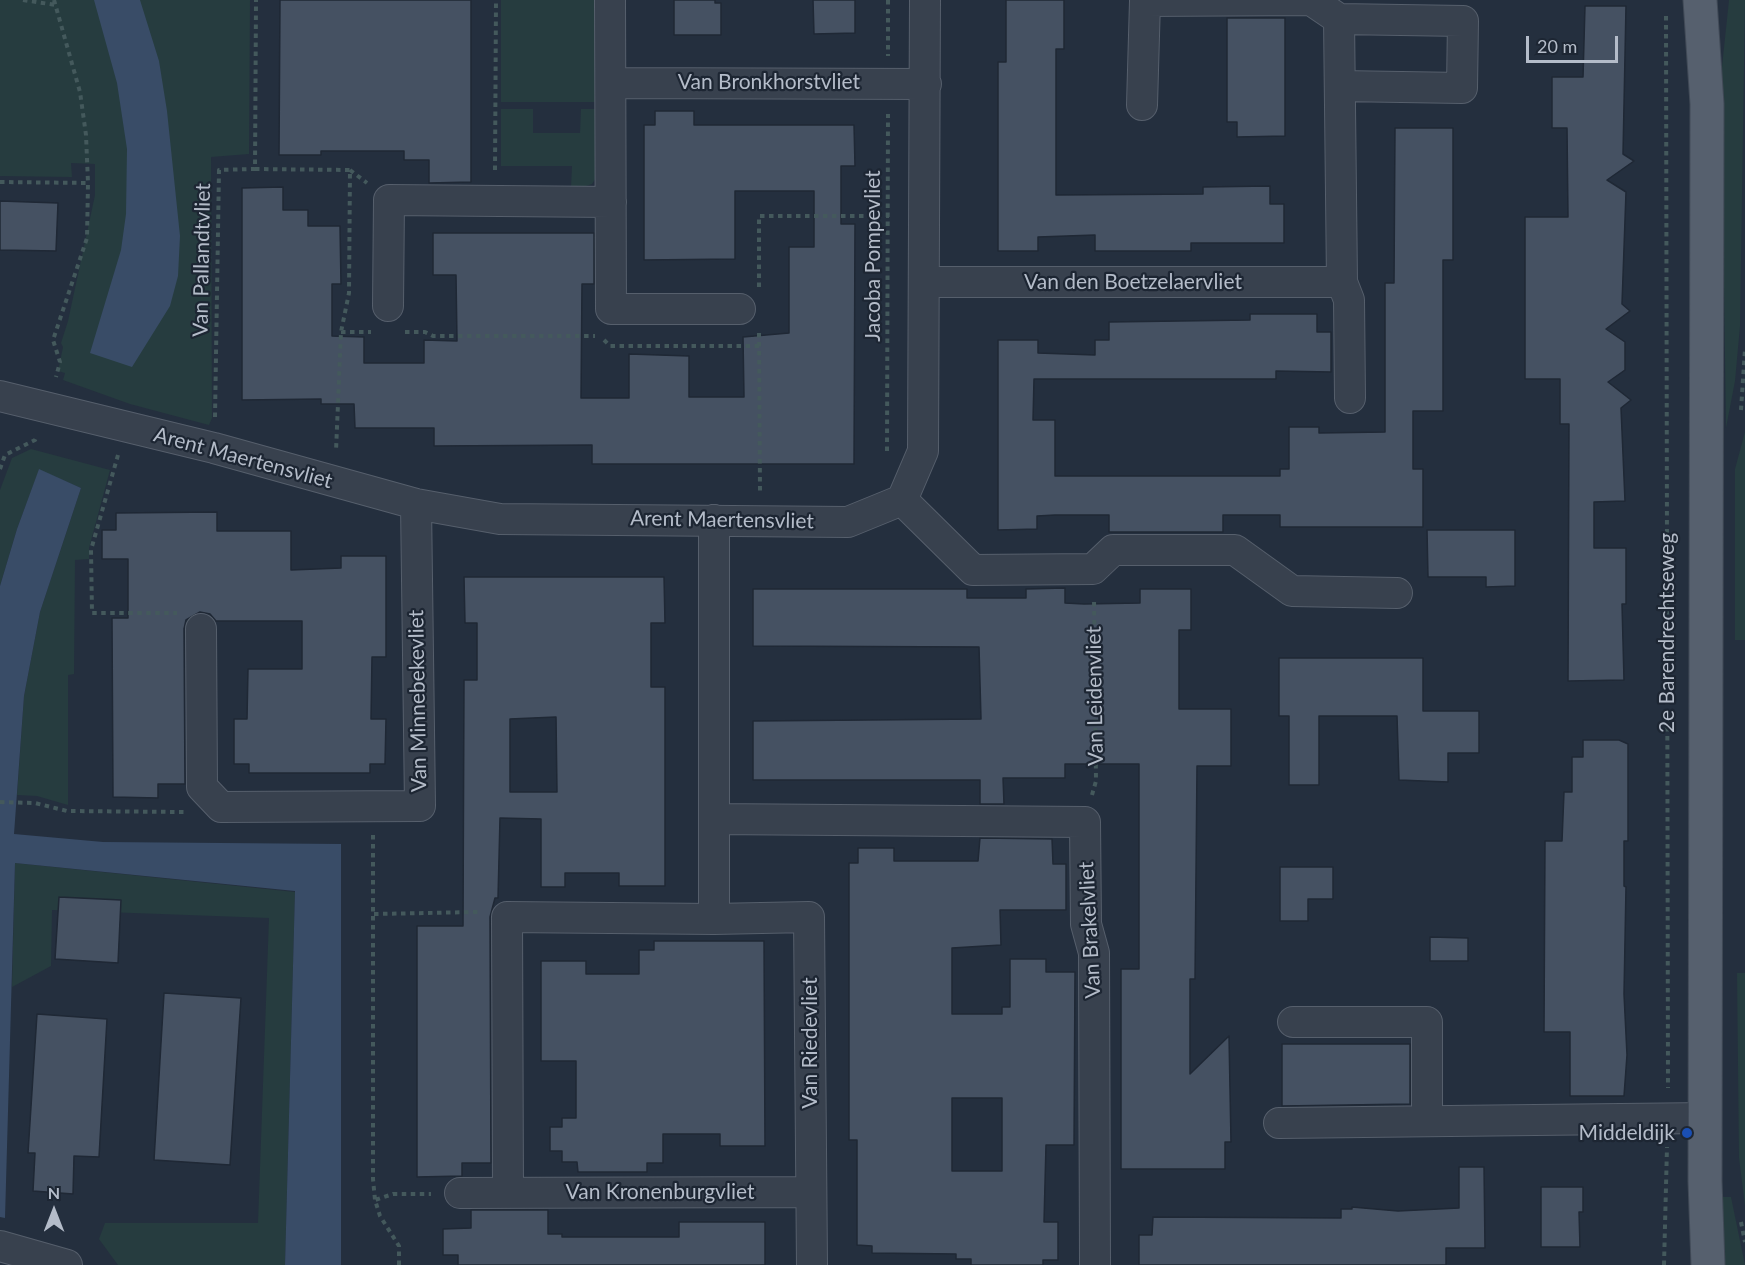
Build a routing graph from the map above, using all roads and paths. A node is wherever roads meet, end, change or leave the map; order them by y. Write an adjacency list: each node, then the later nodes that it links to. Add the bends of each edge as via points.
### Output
1 (23, 0): 9 (path)
2 (256, 0): 18 (path)
3 (496, 0): 21 (path)
4 (610, 0): 13 (street)
5 (888, 0): 12 (path, Jacoba Pompevliet)
6 (925, 0): 14 (street)
7 (1700, 0): 16 (main road, 2e Barendrechtseweg)
8 (1721, 0): 16 (main road, 2e Barendrechtseweg)
9 (55, 3): 20 (path, via 80,92)
10 (1666, 12): 55 (path, 2e Barendrechtseweg)
11 (1339, 19): 15 (street); 15 (street, via 1463,21 1462,88); 17 (street, via 1311,0 1145,1)
12 (888, 82): 13 (street, Van Bronkhorstvliet); 14 (street, Van Bronkhorstvliet); 23 (path, Jacoba Pompevliet)
13 (611, 83): 22 (street)
14 (926, 84): 24 (street)
15 (1341, 86): 25 (street)
16 (1707, 104): 54 (main road, 2e Barendrechtseweg)
17 (1142, 105)
18 (255, 169): 28 (path, via 350,170 349,293); 34 (path, Van Pallandtvliet, via 219,170)
19 (0, 182): 20 (path)
20 (88, 183): 32 (path, via 87,238 53,340 60,362)
21 (495, 201): 22 (street); 27 (street, via 389,200)
22 (611, 202): 26 (street, via 611,309)
23 (889, 216): 26 (path, via 759,216); 35 (path, Jacoba Pompevliet, via 888,449)
24 (925, 282): 25 (street, Van den Boetzelaervliet); 38 (street, via 923,451)
25 (1342, 282): 31 (street, via 1349,300)
26 (752, 311): 29 (path)
27 (387, 324): 28 (path); 29 (path, via 433,336 600,336 610,346)
28 (341, 332): 37 (path)
29 (759, 346): 41 (path)
30 (0, 396): 32 (street, Arent Maertensvliet)
31 (1350, 398)
32 (47, 407): 33 (street, Arent Maertensvliet); 36 (path, via 35,440 5,455)
33 (126, 428): 34 (street, Arent Maertensvliet); 44 (path, via 91,550 92,613 201,614)
34 (214, 448): 37 (street, Arent Maertensvliet)
35 (884, 458)
36 (0, 469)
37 (334, 481): 39 (street, Arent Maertensvliet)
38 (902, 500): 41 (street, Arent Maertensvliet, via 848,522); 42 (street, via 973,570)
39 (416, 504): 40 (street, Arent Maertensvliet, via 500,519); 47 (street, Van Minnebekevliet, via 420,806)
40 (714, 520): 41 (street, Arent Maertensvliet); 48 (street)
41 (760, 521)
42 (1093, 569): 43 (street, via 1113,550 1234,550 1292,591); 49 (path, Van Leidenvliet, via 1096,781)
43 (1397, 593)
44 (201, 629): 46 (street, via 202,787)
45 (0, 802): 46 (path, via 35,803 68,812 188,813)
46 (220, 807): 47 (street, Van Minnebekevliet)
47 (373, 807): 50 (path)
48 (714, 819): 49 (street); 52 (street)
49 (1085, 822): 67 (street, Van Brakelvliet, via 1086,924 1094,953)
50 (374, 914): 51 (path, via 498,912); 62 (path)
51 (507, 917): 52 (street, Van Riedevliet); 59 (street)
52 (714, 919): 60 (street, Van Riedevliet, via 810,917)
53 (1293, 1022): 56 (street, via 1427,1022)
54 (1706, 1118): 55 (street); 58 (main road, 2e Barendrechtseweg)
55 (1668, 1119): 56 (street); 68 (path, 2e Barendrechtseweg)
56 (1427, 1121): 57 (street)
57 (1279, 1123)
58 (1705, 1181): 69 (main road, 2e Barendrechtseweg); 70 (main road, 2e Barendrechtseweg)
59 (508, 1192): 60 (street, Van Kronenburgvliet); 61 (street, Van Kronenburgvliet)
60 (811, 1192): 66 (street, Van Riedevliet)
61 (460, 1193): 62 (path, via 393,1194)
62 (375, 1200): 65 (path, via 399,1246)
63 (0, 1246): 64 (street)
64 (67, 1265)
65 (399, 1265)
66 (812, 1265)
67 (1095, 1265)
68 (1664, 1265)
69 (1694, 1265)
70 (1708, 1265)

